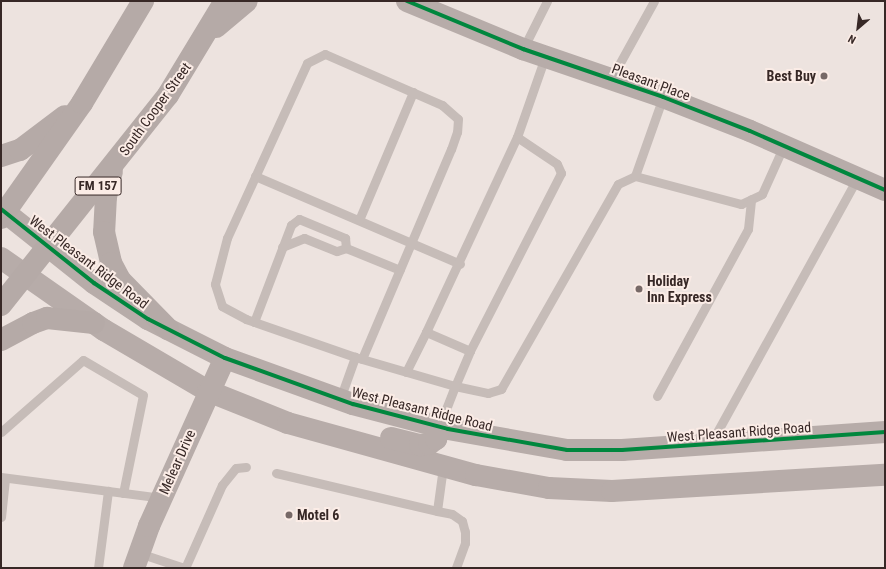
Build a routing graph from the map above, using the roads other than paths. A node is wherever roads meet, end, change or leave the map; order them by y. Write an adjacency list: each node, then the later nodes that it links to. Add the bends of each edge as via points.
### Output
1 (143, 1): 13 (main road)
2 (225, 1): 7 (main road, South Cooper Street / FM 157)
3 (247, 1): 7 (main road)
4 (407, 1): 8 (street, Pleasant Place)
5 (547, 1): 8 (lane)
6 (654, 1): 10 (lane)
7 (206, 35): 17 (main road, South Cooper Street / FM 157, via 168,95)
8 (523, 49): 9 (street, Pleasant Place)
9 (545, 57): 10 (street, Pleasant Place); 14 (lane)
10 (611, 79): 12 (street, Pleasant Place)
11 (413, 92): 18 (lane, via 325,54 307,63); 24 (lane); 25 (lane, via 442,105 458,119 451,149)
12 (664, 97): 15 (street, Pleasant Place); 19 (lane)
13 (82, 103): 16 (main road, via 20,150); 23 (main road)
14 (517, 137): 30 (lane); 39 (lane, via 557,164 561,173)
15 (784, 145): 20 (street, Pleasant Place); 22 (lane, via 762,194)
16 (1, 156)
17 (112, 168): 26 (main road, South Cooper Street / FM 157); 36 (main road, via 106,196 104,232 110,263 120,280)
18 (255, 176): 24 (lane); 34 (lane, via 227,238 215,284 222,306)
19 (635, 176): 22 (lane, via 741,204); 43 (lane, via 618,184 501,389 488,393)
20 (858, 176): 21 (street, Pleasant Place); 51 (lane)
21 (884, 189)
22 (751, 199): 45 (lane, via 748,229)
23 (2, 213): 26 (street, West Pleasant Ridge Road)
24 (359, 220): 25 (lane)
25 (412, 242): 30 (lane); 31 (lane)
26 (48, 247): 32 (main road, South Cooper Street / FM 157); 36 (street, West Pleasant Ridge Road, via 94,283)
27 (282, 247): 28 (lane, via 304,238 337,251); 28 (lane, via 291,225 299,220 345,238); 34 (lane)
28 (346, 248): 31 (lane)
29 (1, 258): 32 (street)
30 (460, 264): 37 (lane)
31 (400, 270): 41 (lane)
32 (25, 276): 33 (main road, South Cooper Street / FM 157); 35 (street)
33 (1, 305)
34 (254, 322): 41 (lane)
35 (94, 323): 38 (main road, via 47,318); 44 (street)
36 (168, 329): 40 (street, West Pleasant Ridge Road)
37 (426, 332): 39 (lane); 42 (lane)
38 (1, 340)
39 (470, 351): 43 (lane)
40 (225, 358): 44 (street, Melear Drive); 46 (street, West Pleasant Ridge Road)
41 (358, 358): 42 (lane); 46 (lane)
42 (406, 372): 43 (lane)
43 (455, 386): 47 (lane)
44 (208, 391): 50 (street, via 288,423); 59 (street, Melear Drive)
45 (657, 396)
46 (340, 400): 47 (street, West Pleasant Ridge Road)
47 (439, 427): 50 (street, via 436,438 429,444 420,445 352,427); 51 (street, West Pleasant Ridge Road, via 567,450)
48 (1, 432): 58 (lane, via 83,360 143,395)
49 (885, 432): 51 (street, West Pleasant Ridge Road)
50 (329, 436): 53 (street)
51 (710, 446)
52 (246, 467): 64 (lane, via 236,468 222,485)
53 (443, 467): 55 (street, via 549,488 612,491); 60 (lane)
54 (276, 473): 60 (lane)
55 (885, 475)
56 (3, 478): 57 (lane); 61 (lane)
57 (108, 491): 58 (lane); 63 (lane)
58 (122, 493): 59 (lane)
59 (162, 498): 62 (street, Melear Drive)
60 (437, 511): 65 (lane, via 452,514 462,521 465,543)
61 (1, 517)
62 (136, 561): 64 (lane)
63 (98, 568)
64 (184, 568)
65 (456, 568)

